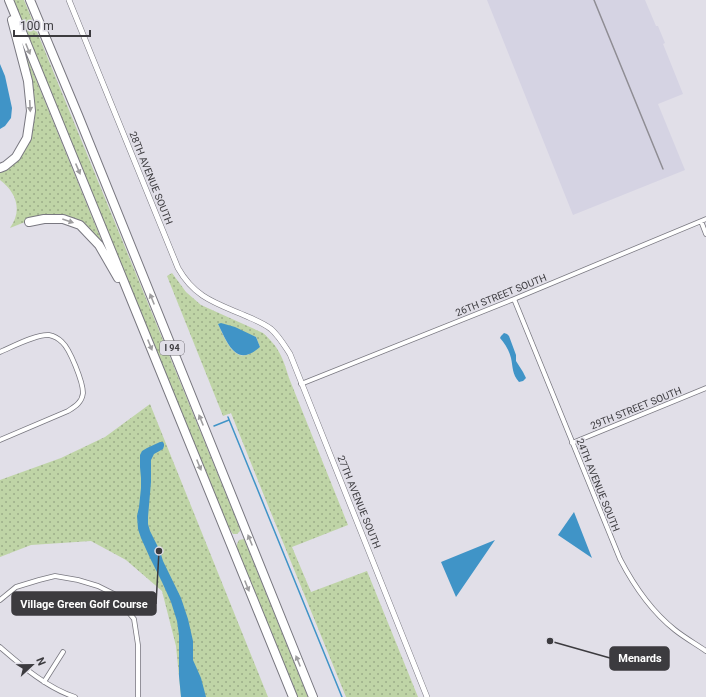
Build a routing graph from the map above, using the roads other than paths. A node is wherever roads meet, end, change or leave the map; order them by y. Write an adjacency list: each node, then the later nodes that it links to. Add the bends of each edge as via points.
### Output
1 (8, 0): 4 (highway, one-way to 4, via 28,81 31,111 27,138 16,157); 10 (highway, I 94, one-way to 10)
2 (30, 0): 25 (highway, I 94, one-way to 2)
3 (69, 0): 11 (street, 28TH AVENUE SOUTH, via 182,276 206,299)
4 (0, 168)
5 (706, 219): 6 (street, 26TH STREET SOUTH)
6 (701, 221): 8 (street); 9 (street, 26TH STREET SOUTH)
7 (29, 222): 10 (highway, one-way to 10, via 44,218 63,219 80,225 98,245)
8 (706, 234)
9 (514, 299): 13 (street, 26TH STREET SOUTH); 16 (street, 24TH AVENUE SOUTH)
10 (136, 309): 24 (highway, I 94, one-way to 24)
11 (261, 323): 13 (street, 27TH AVENUE SOUTH, via 272,330 290,354)
12 (0, 352): 15 (street, via 42,335 57,338 68,349 83,393 76,406 68,411)
13 (301, 384): 26 (street, 27TH AVENUE SOUTH)
14 (706, 388): 16 (street, 29TH STREET SOUTH)
15 (0, 440)
16 (572, 443): 19 (street, 24TH AVENUE SOUTH, via 620,560 630,578 662,619)
17 (0, 600): 23 (street, via 16,587 55,576 98,586 114,594 134,619 138,645)
18 (0, 647): 21 (street)
19 (706, 651)
20 (63, 652): 21 (street)
21 (44, 682): 22 (street)
22 (75, 697)
23 (138, 697)
24 (293, 697)
25 (313, 697)
26 (427, 697)

